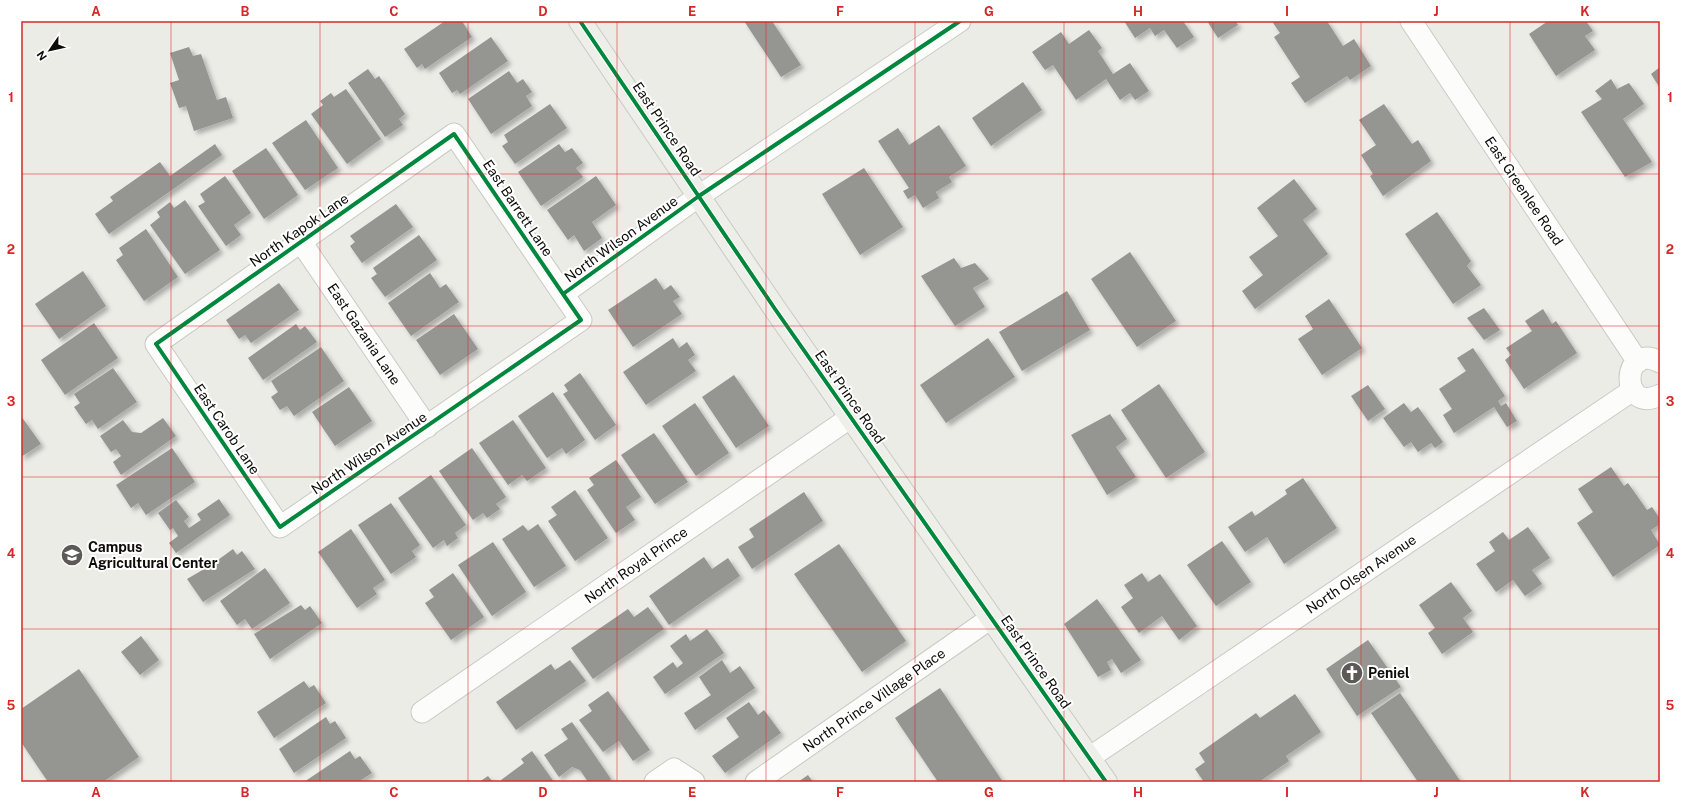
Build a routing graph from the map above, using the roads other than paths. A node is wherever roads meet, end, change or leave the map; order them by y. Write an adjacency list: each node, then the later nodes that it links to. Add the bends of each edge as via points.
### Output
1 (580, 21): 5 (main road, East Prince Road)
2 (960, 21): 5 (street, North Wilson Avenue)
3 (1411, 21): 9 (street, East Greenlee Road)
4 (454, 134): 6 (street, North Kapok Lane); 7 (street, East Barrett Lane)
5 (699, 196): 7 (street, North Wilson Avenue); 13 (main road, East Prince Road)
6 (301, 242): 8 (street, North Kapok Lane); 14 (street, East Gazania Lane)
7 (563, 294): 14 (street, North Wilson Avenue, via 581,320)
8 (156, 344): 15 (street, East Carob Lane)
9 (1638, 362): 10 (street, via 1650,358); 11 (street, via 1630,371)
10 (1660, 362)
11 (1632, 390): 12 (street, via 1649,399); 18 (street, North Olsen Avenue)
12 (1660, 395)
13 (850, 417): 16 (main road, East Prince Road); 17 (street, North Royal Prince)
14 (427, 427): 15 (street, North Wilson Avenue)
15 (280, 527)
16 (991, 618): 18 (main road, East Prince Road); 21 (street, North Prince Village Place)
17 (422, 712)
18 (1089, 758): 22 (main road, East Prince Road)
19 (655, 782): 20 (street, via 674,769)
20 (694, 782)
21 (756, 782)
22 (1106, 782)

